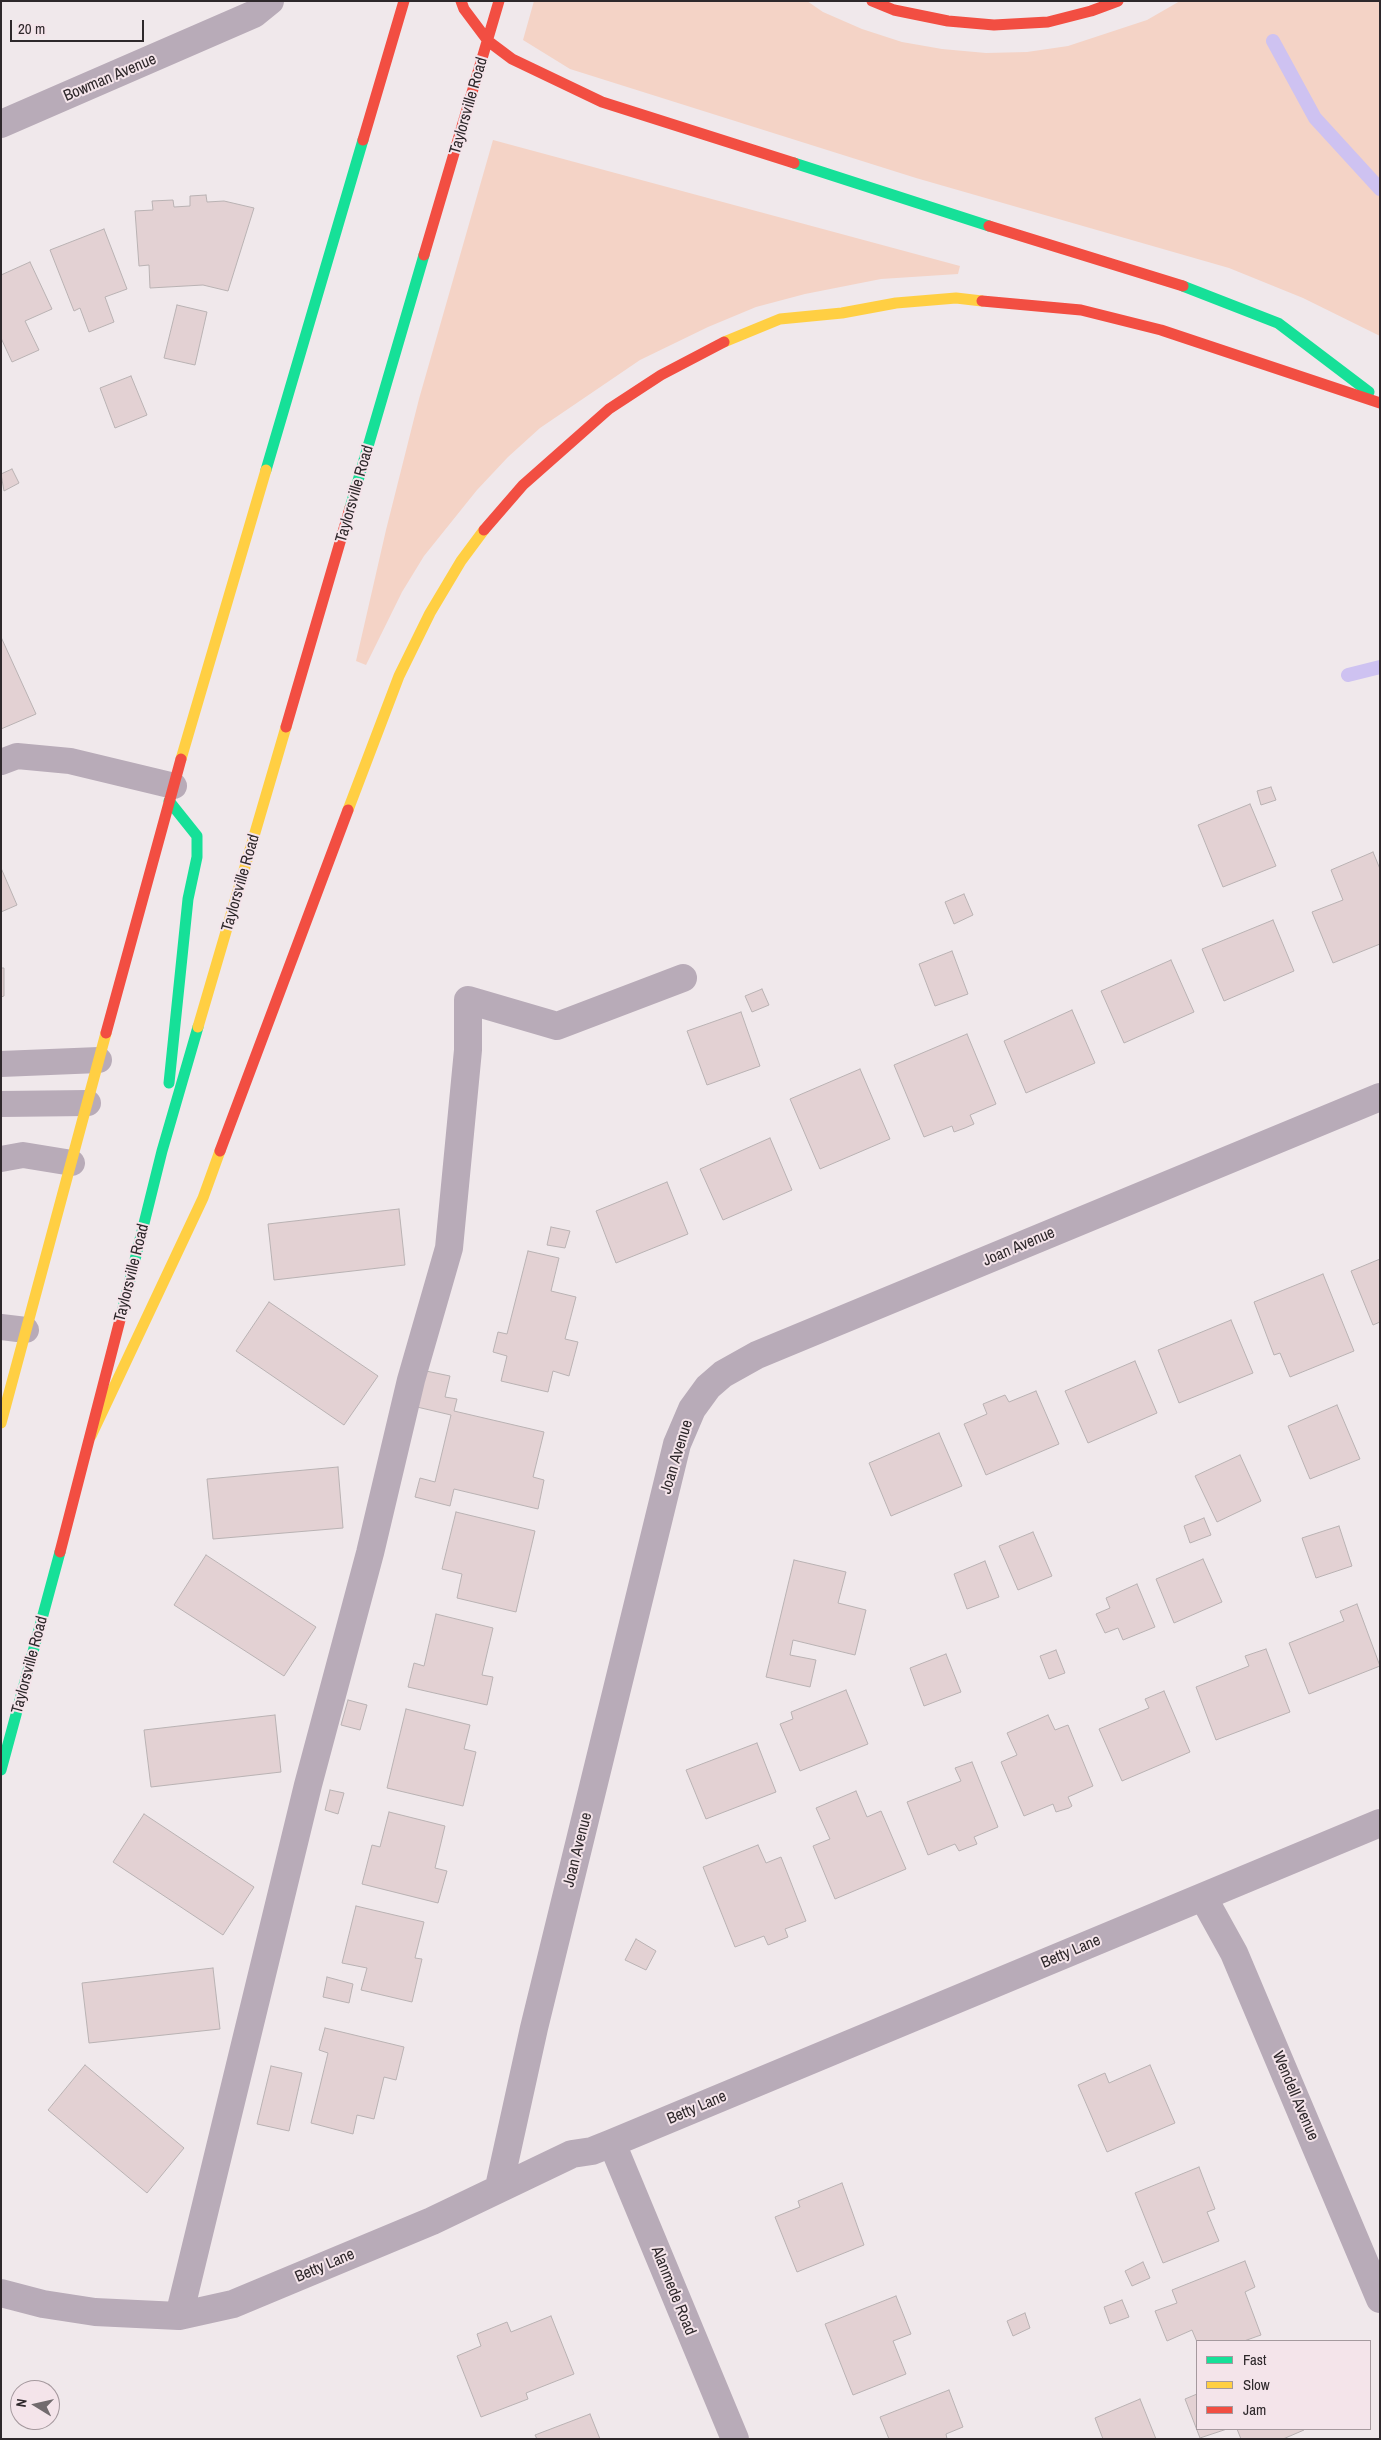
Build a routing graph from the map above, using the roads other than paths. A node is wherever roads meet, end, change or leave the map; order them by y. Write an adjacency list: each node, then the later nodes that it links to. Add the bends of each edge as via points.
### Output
1 (270, 1): 8 (street, Bowman Avenue, via 254,14)
2 (404, 1): 11 (main road)
3 (461, 1): 7 (main road)
4 (499, 1): 7 (main road, Taylorsville Road)
5 (872, 1): 6 (main road, via 894,10 948,21 994,24 1048,22 1091,12)
6 (1118, 1)
7 (488, 41): 9 (main road, via 512,59 602,102 1110,266 1194,289 1245,309 1278,323); 18 (main road, Taylorsville Road)
8 (1, 124)
9 (1380, 402): 23 (main road, via 1161,330 1081,310 956,298 780,319 713,347 661,375 609,409 523,485 492,519 461,561 430,613 396,686 203,1198)
10 (1, 762): 11 (lane, via 17,756 70,761)
11 (172, 794): 13 (main road); 18 (main road, via 198,836 188,899)
12 (683, 978): 31 (street, via 557,1026 468,1000 468,1050 449,1248 411,1380 370,1553 308,1785)
13 (99, 1060): 14 (lane); 16 (main road)
14 (1, 1064)
15 (1380, 1096): 28 (street, Joan Avenue, via 757,1355 723,1374 708,1387 692,1409 677,1444 534,2028)
16 (88, 1103): 17 (lane); 20 (main road)
17 (1, 1104)
18 (162, 1151): 23 (main road, Taylorsville Road)
19 (1, 1159): 20 (lane, via 24,1155)
20 (72, 1163): 21 (main road)
21 (14, 1329): 22 (main road)
22 (1, 1424)
23 (91, 1436): 24 (main road, Taylorsville Road)
24 (1, 1770)
25 (1380, 1823): 26 (street, Betty Lane)
26 (1203, 1897): 27 (street, Betty Lane); 30 (street, Wendell Avenue, via 1234,1953)
27 (612, 2143): 28 (street, Betty Lane, via 572,2154); 32 (street, Alanmede Road)
28 (499, 2187): 31 (street, Betty Lane, via 432,2221 233,2304)
29 (1, 2293): 31 (street, Betty Lane, via 95,2312)
30 (1380, 2299)
31 (179, 2316)
32 (735, 2439)

